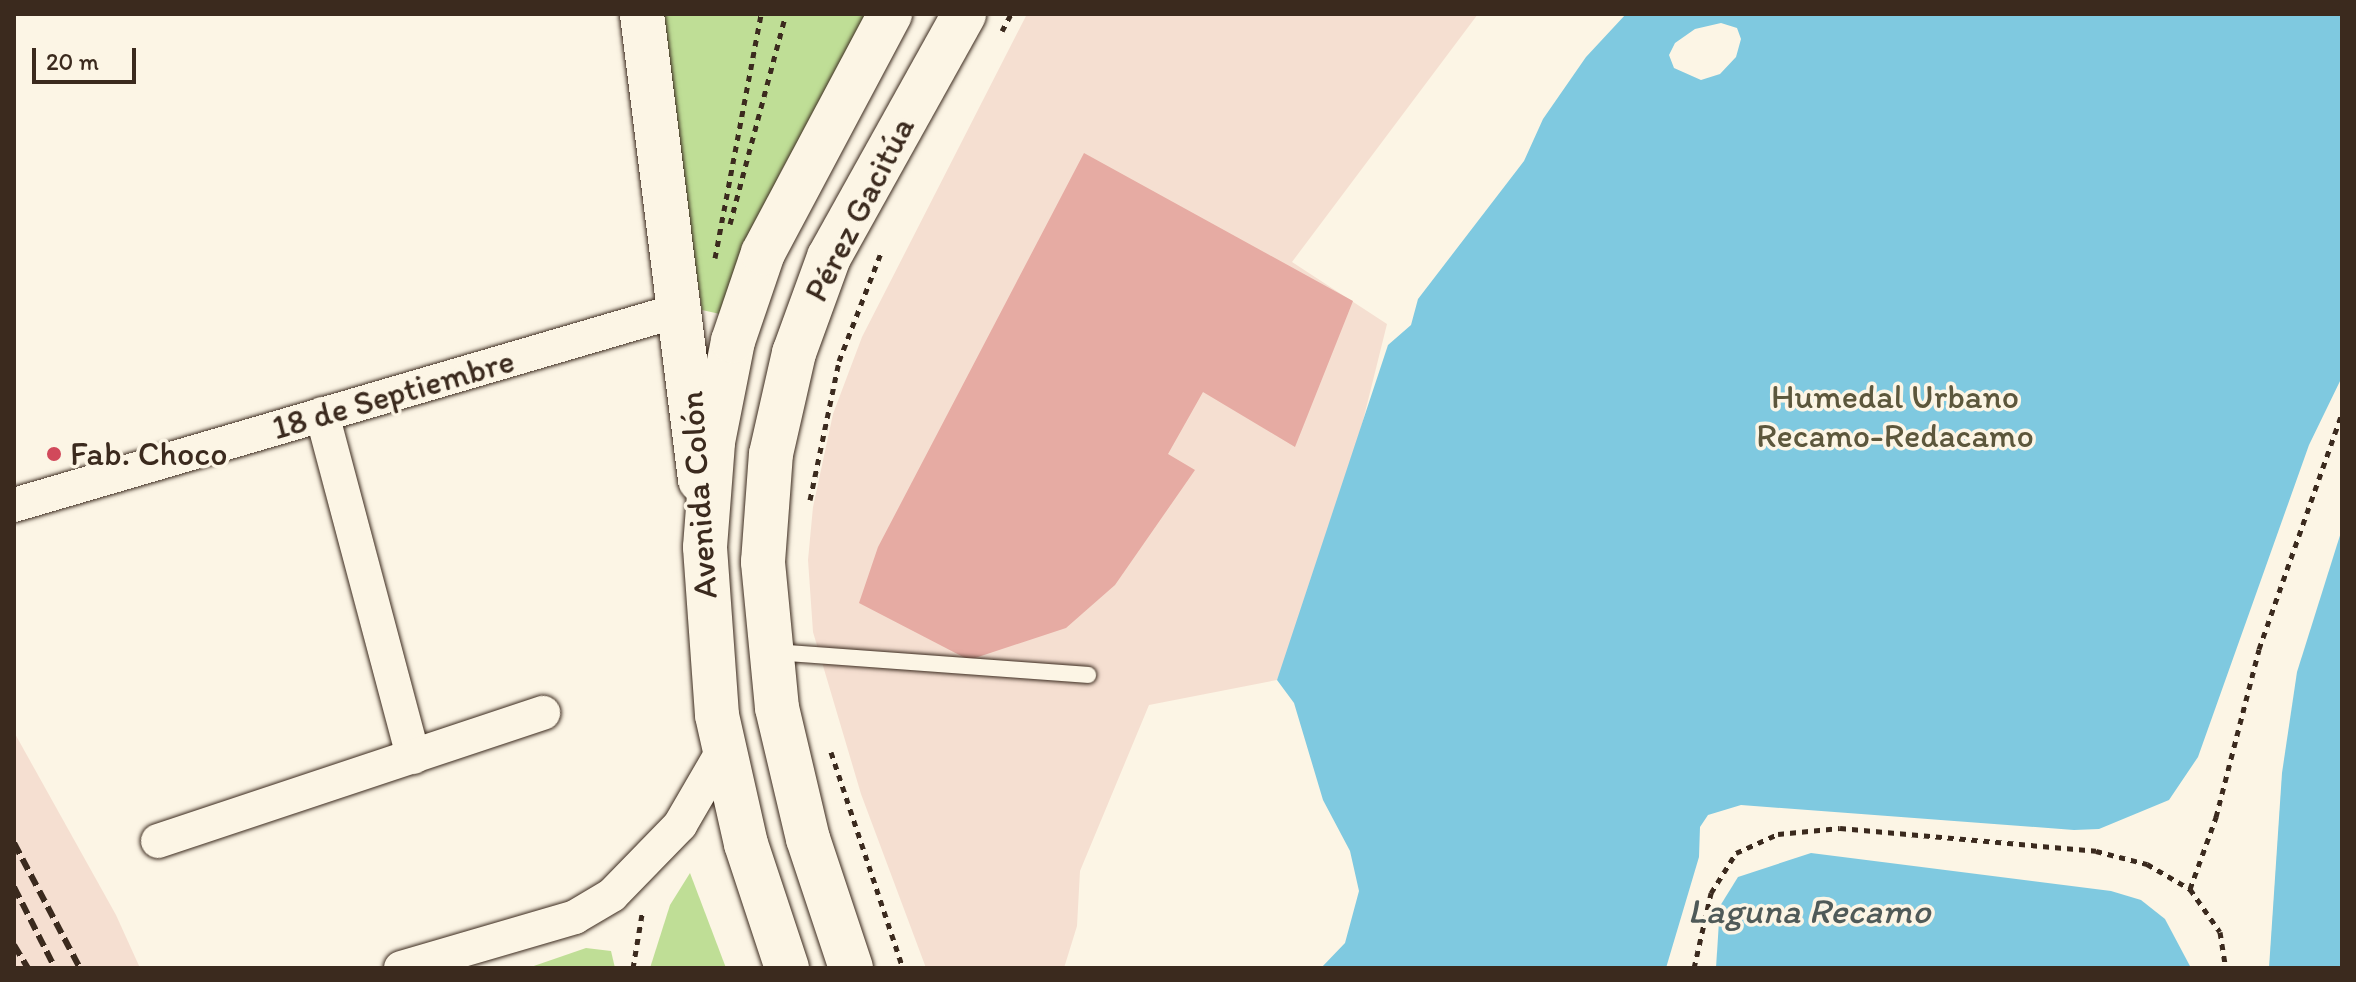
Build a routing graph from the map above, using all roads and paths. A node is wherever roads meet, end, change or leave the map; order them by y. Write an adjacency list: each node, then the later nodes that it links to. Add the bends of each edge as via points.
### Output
1 (642, 14): 8 (main road, Avenida Colón)
2 (761, 14): 3 (path, via 717,267)
3 (786, 14)
4 (890, 14): 13 (main road, Pérez Gacitúa, via 786,202 746,299 713,442)
5 (1011, 14): 6 (path)
6 (980, 27): 14 (main road, Pérez Gacitúa, via 851,211 794,353 766,506)
7 (887, 238): 12 (path, via 839,361)
8 (680, 310): 10 (street, 18 de Septiembre); 13 (main road, Avenida Colón)
9 (2342, 413): 23 (path, via 2259,649 2216,817)
10 (322, 414): 11 (street, 18 de Septiembre); 19 (street)
11 (14, 505)
12 (810, 506)
13 (705, 547): 18 (main road, Avenida Colón)
14 (769, 652): 15 (lane); 26 (main road, via 796,795)
15 (1088, 675)
16 (543, 713): 19 (street)
17 (829, 741): 27 (path)
18 (723, 751): 20 (main road, Avenida Colón); 21 (street)
19 (413, 757): 22 (street)
20 (740, 822): 21 (street, via 709,815); 25 (main road, Avenida Colón)
21 (680, 825): 24 (street, via 631,880 575,917)
22 (158, 841)
23 (2190, 889): 28 (path, via 2147,864 2096,851 1807,829 1736,853 1711,893); 29 (path, via 2220,932)
24 (401, 968)
25 (787, 968)
26 (851, 968)
27 (903, 968)
28 (1694, 968)
29 (2226, 968)

